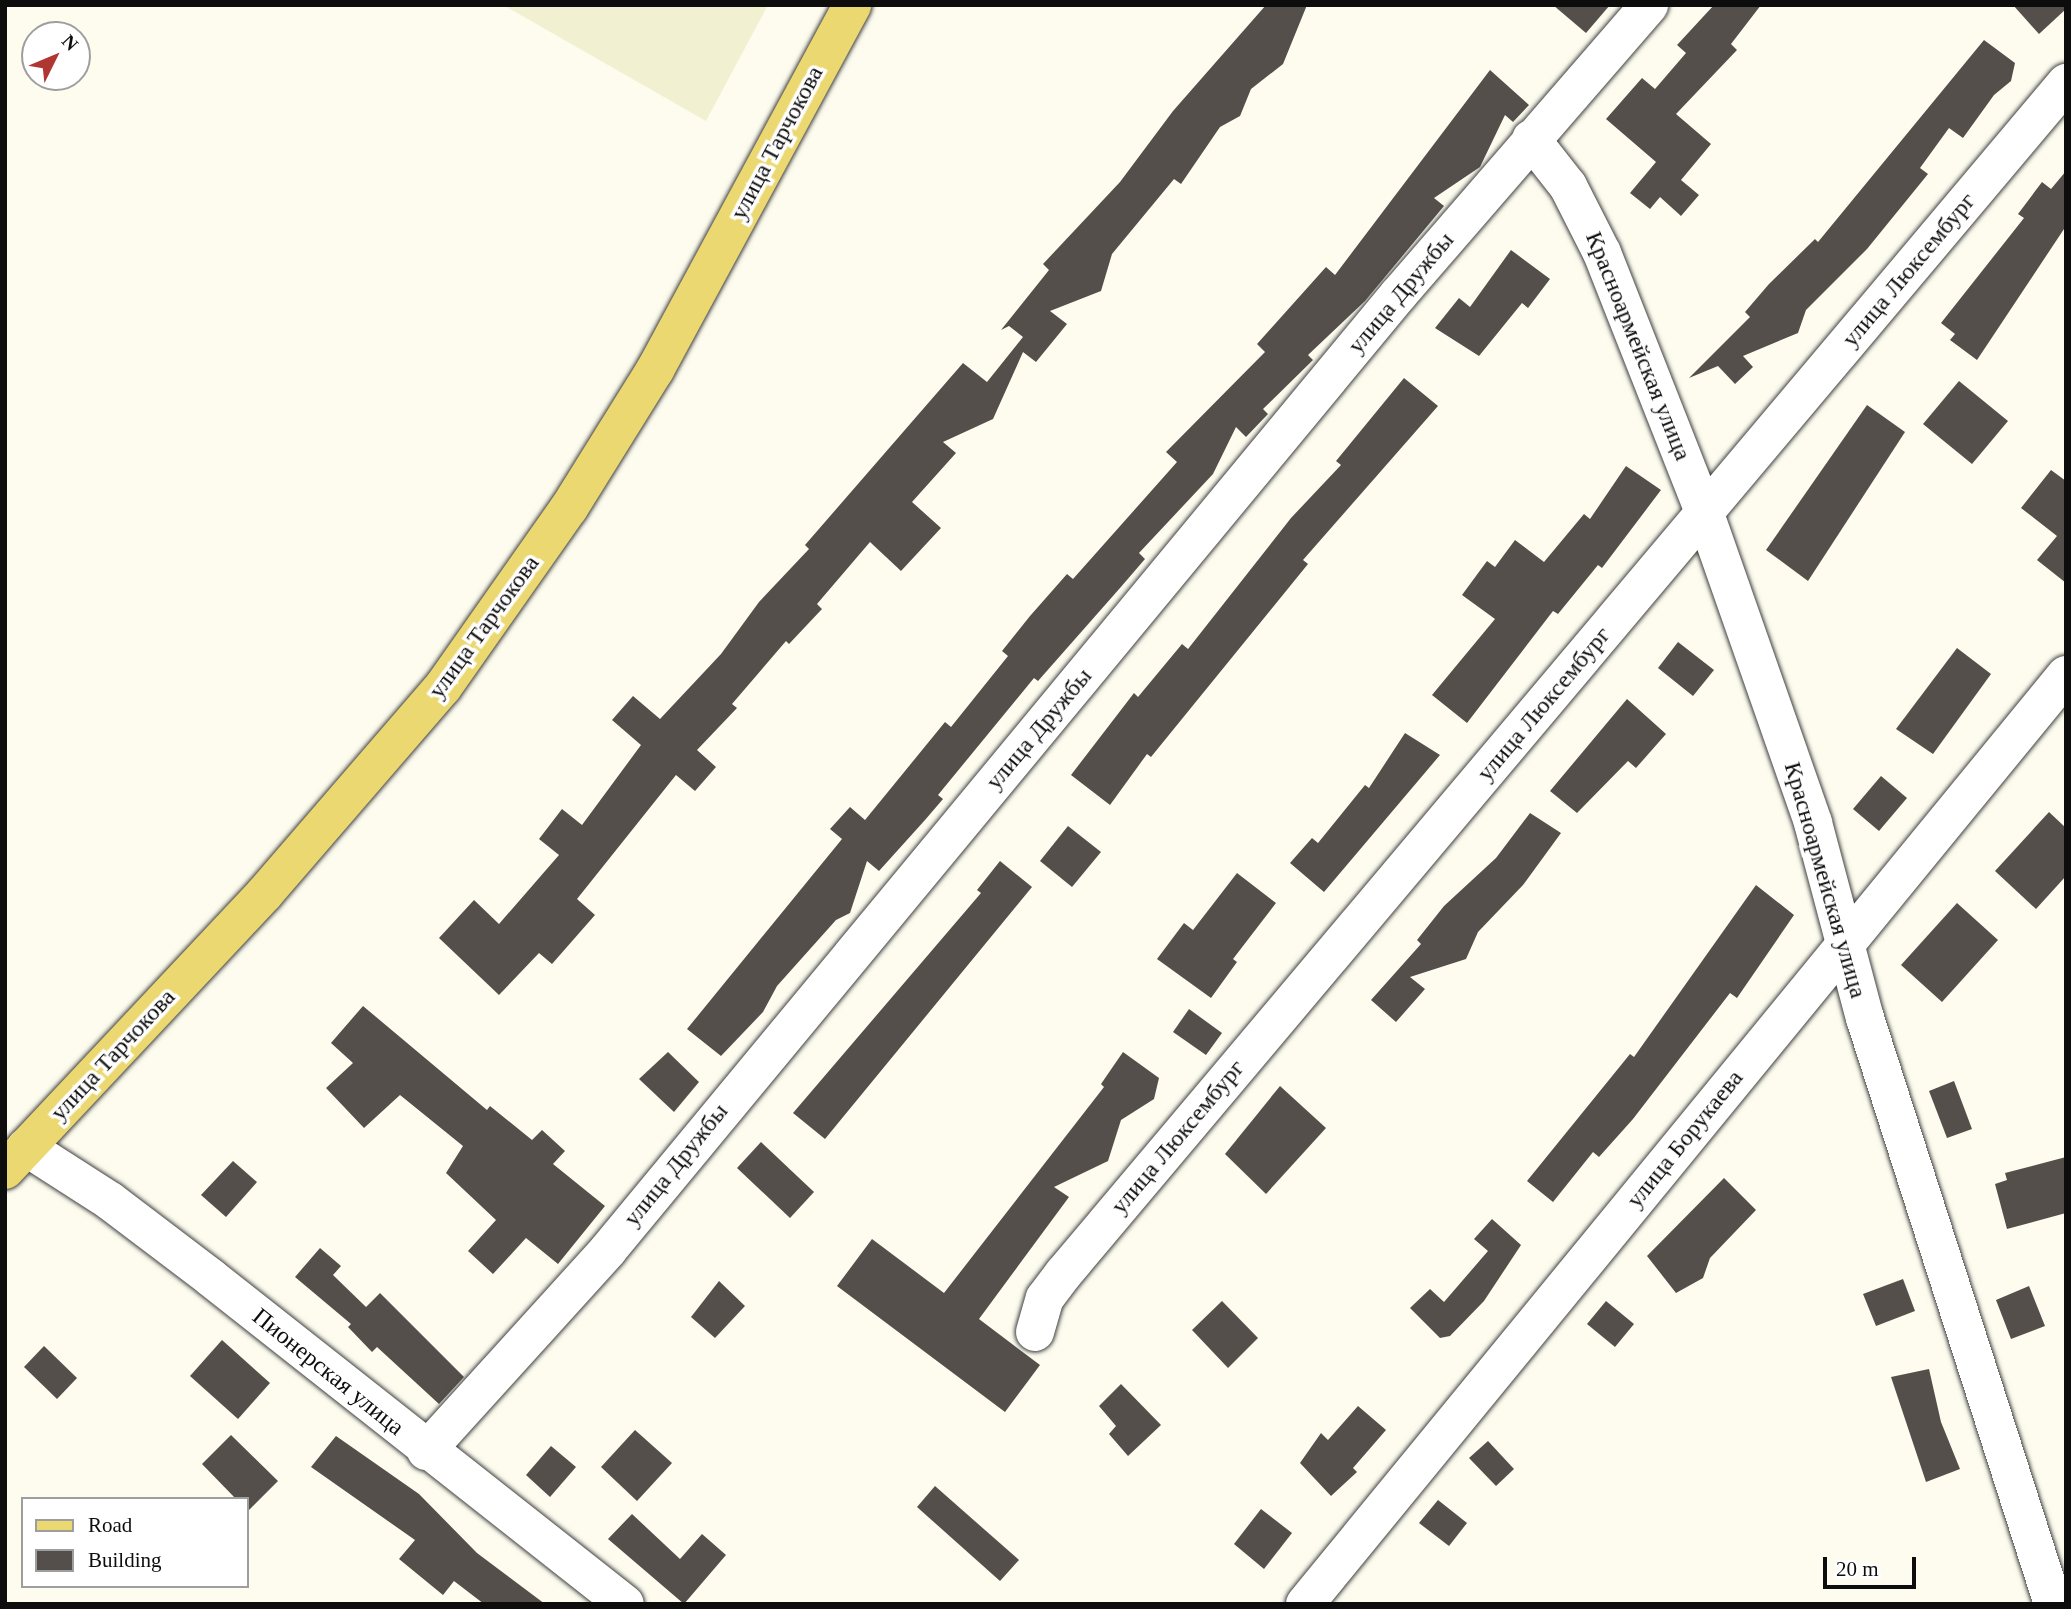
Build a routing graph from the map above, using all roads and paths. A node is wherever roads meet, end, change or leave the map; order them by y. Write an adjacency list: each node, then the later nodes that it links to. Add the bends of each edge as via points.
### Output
1 (852, 5): 8 (main road, улица Тарчокова, via 654,370 569,508 443,687 265,893)
2 (1649, 5): 4 (street, улица Дружбы)
3 (2066, 83): 5 (street, улица Люксембург)
4 (1531, 139): 5 (street, Красноармейская улица, via 1568,186 1602,253); 10 (street, улица Дружбы, via 608,1250)
5 (1705, 514): 7 (street, Красноармейская улица, via 1813,823); 9 (street, улица Люксембург, via 1064,1273 1045,1298)
6 (2066, 675): 7 (street, улица Борукаева)
7 (1846, 943): 12 (street, улица Борукаева); 13 (street, Красноармейская улица, via 1865,1018)
8 (16, 1158): 10 (street, Пионерская улица, via 110,1201)
9 (1035, 1332)
10 (426, 1451): 11 (street, Пионерская улица)
11 (625, 1604)
12 (1305, 1604)
13 (2053, 1604)

